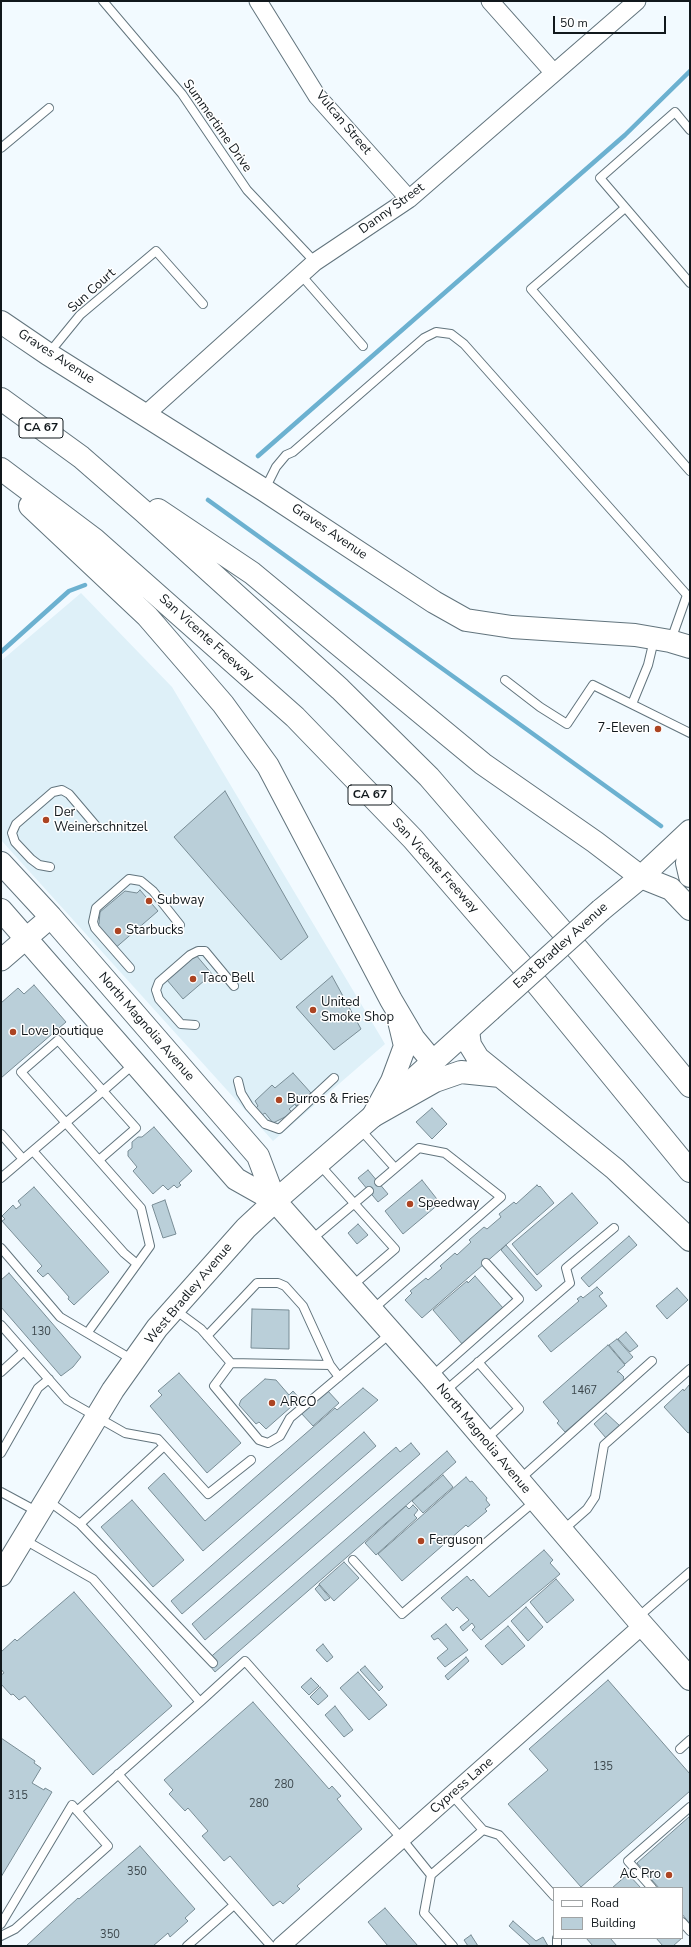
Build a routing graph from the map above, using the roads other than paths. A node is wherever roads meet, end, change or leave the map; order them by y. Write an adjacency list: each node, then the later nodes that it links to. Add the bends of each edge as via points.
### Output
1 (103, 1): 11 (lane, Summertime Drive, via 182,94 247,190)
2 (258, 1): 9 (street, Vulcan Street, via 317,96)
3 (490, 1): 5 (street)
4 (637, 1): 5 (street, Danny Street)
5 (554, 73): 9 (street, Danny Street)
6 (49, 108): 8 (lane)
7 (690, 130): 10 (lane, via 675,112 600,178)
8 (1, 148)
9 (409, 199): 11 (street, Danny Street)
10 (625, 208): 13 (lane); 22 (lane, via 531,289)
11 (315, 262): 12 (street, Danny Street)
12 (301, 275): 16 (lane); 19 (street, Danny Street)
13 (690, 282)
14 (203, 304): 17 (lane, Sun Court, via 156,251 80,315)
15 (1, 322): 17 (main road, Graves Avenue)
16 (363, 346)
17 (48, 354): 19 (main road, Graves Avenue)
18 (1, 399): 20 (main road, CA 67)
19 (146, 414): 24 (main road, Graves Avenue)
20 (81, 457): 35 (main road, via 252,573 483,764); 52 (main road, CA 67, via 340,689 429,777 581,953)
21 (1, 469): 62 (main road, San Vicente Freeway / CA 67, via 94,539 294,717 413,840 520,962)
22 (690, 471)
23 (1, 479): 44 (main road, via 147,616 223,704 268,766)
24 (264, 490): 25 (main road, Graves Avenue, via 434,602 466,620 512,627 607,632); 25 (lane, via 276,467 286,455 293,452 424,338 436,332 451,334 464,344 687,595)
25 (672, 642): 27 (lane, via 648,664)
26 (505, 680): 27 (lane, via 567,724 593,685)
27 (632, 704): 28 (lane)
28 (690, 733)
29 (97, 827): 33 (lane, via 62,790 53,792 16,824 12,833 15,842 39,865)
30 (690, 831): 35 (main road, East Bradley Avenue)
31 (690, 847): 34 (main road, via 687,863)
32 (1, 863): 38 (main road, North Magnolia Avenue)
33 (50, 868)
34 (690, 876)
35 (641, 877): 36 (main road, via 671,889); 46 (main road, East Bradley Avenue, bridge)
36 (690, 909)
37 (1, 910): 40 (main road, North Magnolia Avenue)
38 (51, 917): 40 (street); 66 (main road, North Magnolia Avenue, via 258,1156)
39 (180, 925): 42 (lane, via 153,891 141,881 128,879 96,908 93,922)
40 (26, 938): 41 (street); 48 (main road, North Magnolia Avenue)
41 (1, 960)
42 (130, 968)
43 (234, 986): 45 (lane, via 205,951 190,955 159,982 156,990 159,999 181,1024)
44 (391, 1000): 47 (main road, via 414,1039); 54 (main road, via 402,1029 405,1046 392,1081)
45 (195, 1025)
46 (468, 1031): 47 (main road, East Bradley Avenue); 49 (main road, via 470,1045 478,1058)
47 (433, 1062): 54 (main road, West Bradley Avenue)
48 (135, 1063): 53 (lane); 66 (main road, North Magnolia Avenue, via 236,1179)
49 (500, 1076): 54 (main road, via 461,1072 435,1081); 69 (main road, via 615,1169)
50 (334, 1078): 51 (lane, via 279,1129 265,1124 249,1106 240,1093)
51 (238, 1081)
52 (690, 1086)
53 (103, 1091): 55 (lane); 55 (lane, via 58,1040 21,1072); 59 (lane, via 136,1128)
54 (366, 1122): 60 (main road, West Bradley Avenue); 61 (lane)
55 (66, 1123): 57 (lane); 59 (lane)
56 (1, 1134): 58 (lane)
57 (33, 1151): 58 (lane); 73 (lane, via 124,1253)
58 (23, 1159): 63 (lane)
59 (99, 1160): 73 (lane, via 141,1208 150,1246)
60 (318, 1164): 66 (main road, West Bradley Avenue); 67 (lane)
61 (395, 1168): 64 (lane); 76 (lane, via 419,1148 445,1153 501,1197)
62 (690, 1170)
63 (1, 1178)
64 (379, 1182)
65 (369, 1191): 67 (lane)
66 (275, 1201): 70 (main road, North Magnolia Avenue); 75 (main road, West Bradley Avenue, via 246,1228)
67 (354, 1204): 70 (lane); 74 (lane, via 395,1249)
68 (614, 1228): 84 (lane, via 566,1268 570,1283)
69 (690, 1240)
70 (310, 1241): 74 (main road, North Magnolia Avenue)
71 (1, 1248): 78 (lane, via 60,1317)
72 (486, 1263): 91 (lane, via 519,1299)
73 (137, 1264): 78 (lane)
74 (351, 1287): 76 (main road, North Magnolia Avenue)
75 (174, 1309): 80 (lane); 82 (main road, West Bradley Avenue)
76 (371, 1310): 79 (main road, North Magnolia Avenue)
77 (1, 1325): 81 (lane)
78 (88, 1332): 82 (lane)
79 (391, 1333): 89 (lane); 91 (main road, North Magnolia Avenue)
80 (207, 1336): 85 (lane); 86 (lane, via 257,1283 278,1283 285,1286 303,1306)
81 (24, 1351): 88 (lane); 90 (lane)
82 (134, 1361): 92 (main road, West Bradley Avenue)
83 (652, 1361): 97 (lane)
84 (478, 1362): 91 (lane); 93 (lane, via 519,1409)
85 (231, 1363): 86 (lane); 89 (lane, via 214,1386 264,1443 276,1440 290,1418)
86 (330, 1365): 89 (lane)
87 (690, 1369): 102 (lane, via 604,1445 595,1497 587,1509)
88 (1, 1372)
89 (339, 1377)
90 (49, 1379): 92 (lane, via 68,1400); 95 (lane, via 38,1388)
91 (437, 1385): 93 (main road, North Magnolia Avenue)
92 (97, 1417): 94 (lane, via 125,1433 158,1439); 100 (main road, West Bradley Avenue)
93 (484, 1441): 97 (main road, North Magnolia Avenue)
94 (164, 1446): 96 (lane, via 208,1494); 101 (lane)
95 (1, 1452)
96 (251, 1460)
97 (518, 1481): 99 (main road, North Magnolia Avenue)
98 (1, 1492): 100 (lane)
99 (535, 1500): 102 (main road, North Magnolia Avenue); 104 (lane, via 402,1614)
100 (43, 1506): 101 (lane); 103 (main road, West Bradley Avenue)
101 (80, 1524): 108 (lane)
102 (561, 1531): 107 (main road, North Magnolia Avenue)
103 (22, 1539): 106 (main road, West Bradley Avenue); 110 (lane, via 93,1579)
104 (353, 1560)
105 (690, 1572): 107 (lane)
106 (1, 1575)
107 (640, 1622): 109 (main road, North Magnolia Avenue); 114 (street, Cypress Lane)
108 (213, 1663)
109 (690, 1679)
110 (200, 1702): 113 (lane); 118 (lane, via 245,1662)
111 (690, 1740): 112 (lane)
112 (680, 1749)
113 (118, 1774): 116 (lane); 122 (lane)
114 (452, 1795): 117 (lane); 118 (street, Cypress Lane)
115 (690, 1807): 120 (lane, via 628,1861)
116 (77, 1811): 124 (lane, via 72,1805); 126 (lane, via 108,1846 15,1929)
117 (483, 1830): 119 (lane); 121 (lane, via 499,1835)
118 (402, 1838): 119 (lane); 129 (street, Cypress Lane)
119 (431, 1876): 130 (lane, via 424,1913)
120 (651, 1887)
121 (553, 1895)
122 (234, 1905): 127 (lane); 128 (lane)
123 (683, 1923): 125 (lane)
124 (1, 1924)
125 (690, 1931)
126 (1, 1936)
127 (187, 1946)
128 (271, 1946)
129 (281, 1946)
130 (452, 1946)

